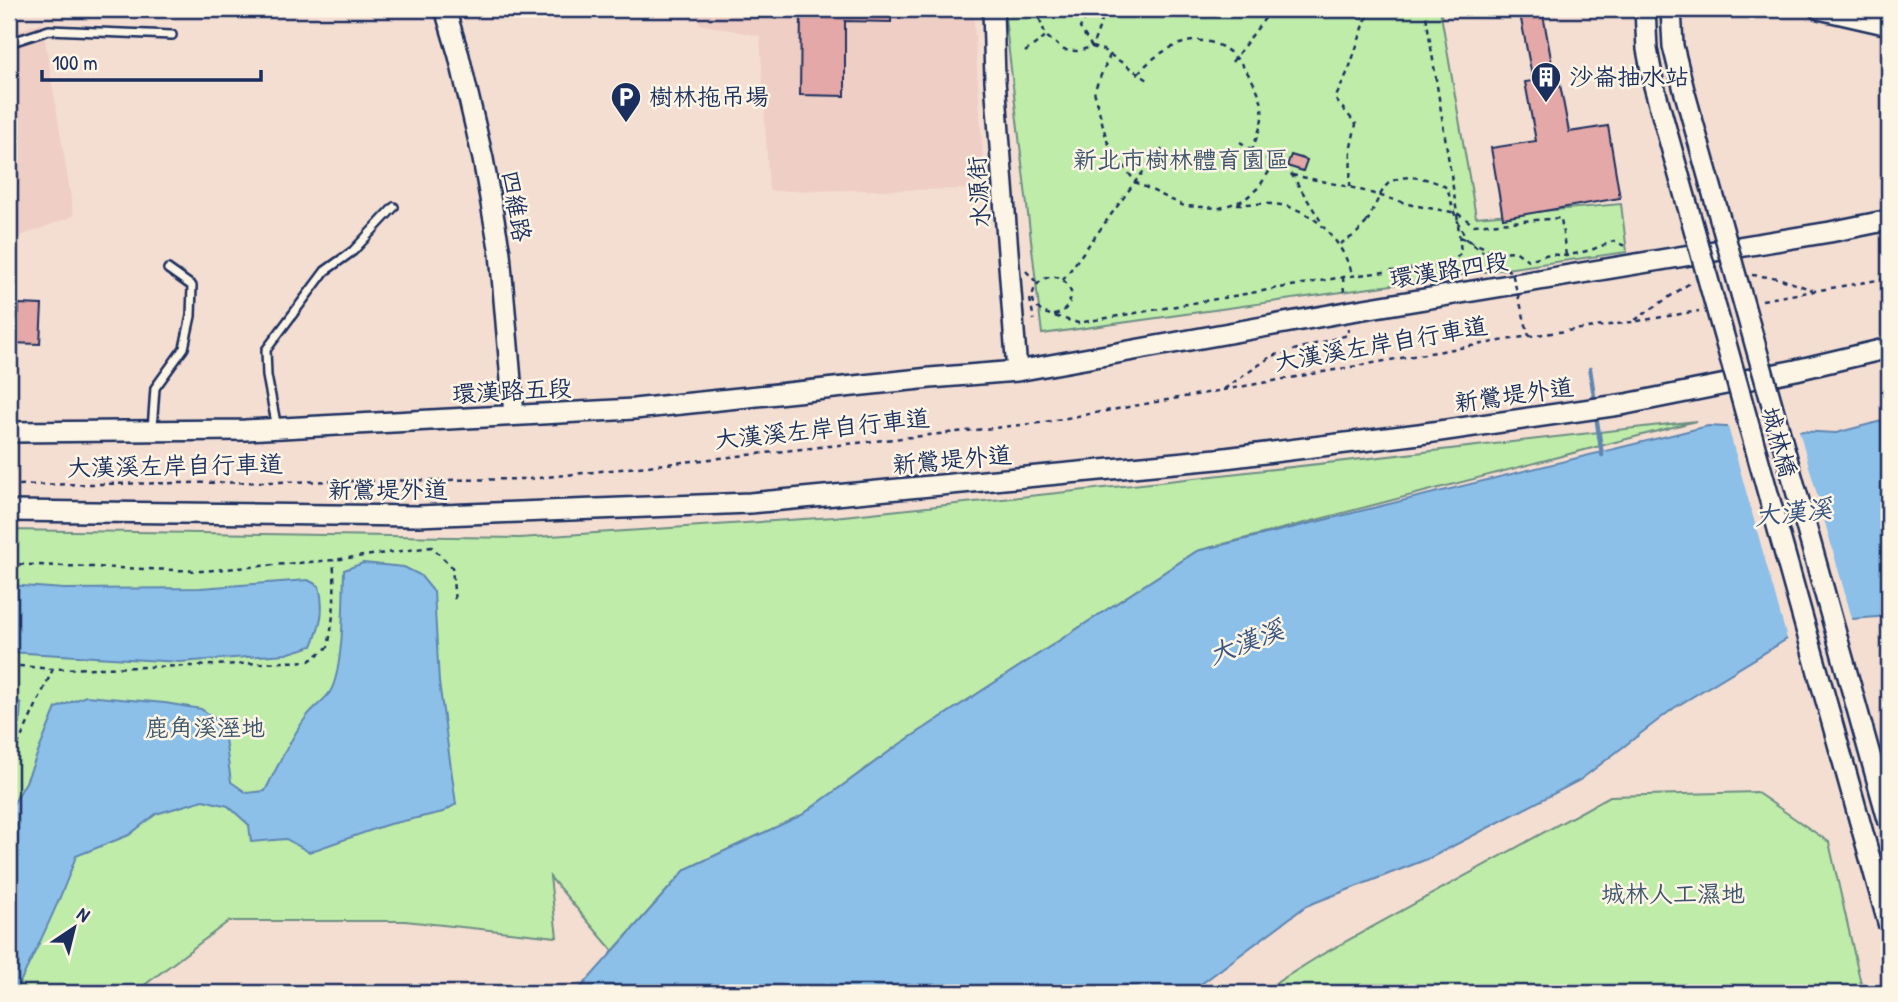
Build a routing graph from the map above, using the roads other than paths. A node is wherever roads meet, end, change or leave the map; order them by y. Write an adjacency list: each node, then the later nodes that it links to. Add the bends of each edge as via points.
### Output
1 (445, 9): 14 (street, 四維路, via 483,159 500,253)
2 (992, 9): 13 (street, 水源街)
3 (1645, 9): 20 (street, 城林橋, bridge, via 1654,86)
4 (1671, 9): 19 (street, 城林橋, bridge, via 1673,46 1684,90)
5 (1819, 9): 6 (street)
6 (1889, 25)
7 (172, 35): 8 (lane, via 49,30)
8 (9, 43)
9 (394, 207): 15 (lane, via 353,251 325,271 266,350)
10 (1889, 220): 13 (street, 環漢路四段)
11 (168, 269): 16 (lane, via 192,286 191,316 184,348 155,388)
12 (1889, 348): 18 (street, 新鶯堤外道, via 1573,412 1217,459 750,503 418,516)
13 (1017, 371): 14 (street, 環漢路五段, via 634,409)
14 (514, 415): 15 (street, 環漢路五段)
15 (277, 428): 16 (street, 環漢路五段)
16 (152, 431): 17 (street, 環漢路五段)
17 (9, 432)
18 (9, 511)
19 (1889, 823)
20 (1889, 926)

